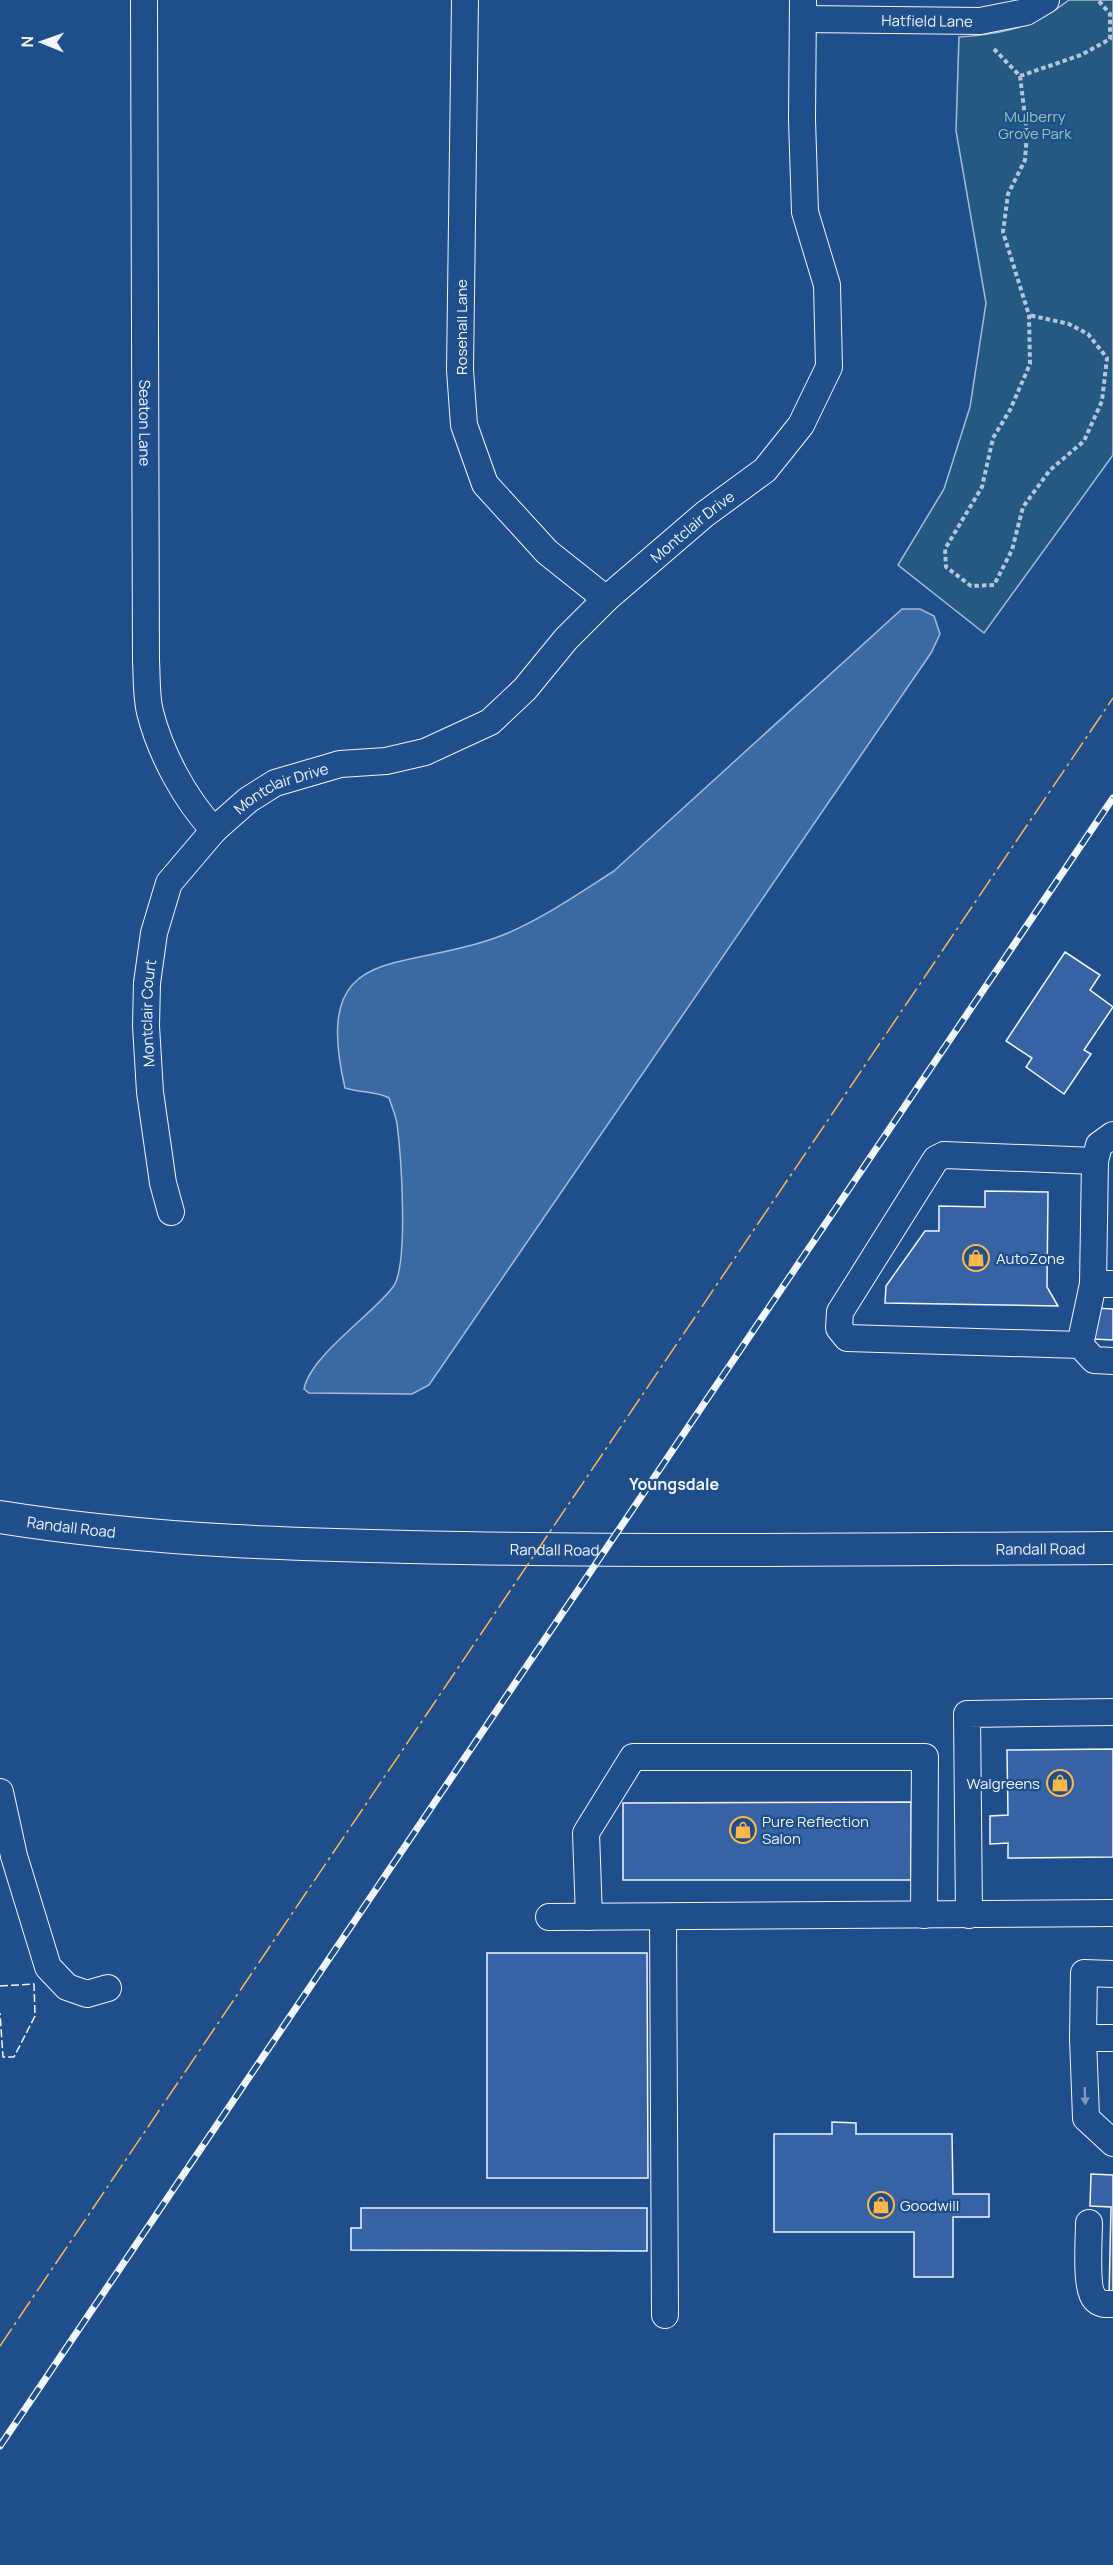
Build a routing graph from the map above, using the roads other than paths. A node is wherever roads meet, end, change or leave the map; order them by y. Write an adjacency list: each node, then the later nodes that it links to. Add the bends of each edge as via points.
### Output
1 (144, 0): 6 (street, Seaton Lane, via 146,661 150,711 180,780)
2 (465, 0): 5 (street, Rosehall Lane, via 460,370 464,425 485,484 547,552)
3 (1046, 0): 4 (street, Hatfield Lane, via 1026,12 980,21)
4 (804, 10): 5 (street, Montclair Drive, via 805,212 827,285 829,368 801,425 765,470 705,514)
5 (606, 599): 6 (street, Montclair Drive, via 490,722 425,752 386,761 340,764 275,783 248,800)
6 (214, 830): 9 (street, Montclair Court, via 169,883 154,933 147,983 150,1092)
7 (1113, 1136): 8 (street, via 1099,1145)
8 (1095, 1161): 10 (street); 11 (street, via 944,1155 936,1159 840,1312 839,1328 847,1338)
9 (171, 1212)
10 (1103, 1284): 11 (street)
11 (1080, 1345): 12 (street, via 1094,1360)
12 (1113, 1361)
13 (0, 1517): 14 (main road, Randall Road, via 133,1536 296,1545 604,1550)
14 (1113, 1548)
15 (1113, 1712): 19 (street, via 967,1714)
16 (0, 1792): 24 (street, via 14,1856 48,1967 67,1988 87,1994)
17 (1113, 1913): 19 (street)
18 (924, 1915): 19 (street); 21 (street, via 925,1757 633,1757 586,1833); 22 (street)
19 (969, 1915)
20 (549, 1917): 21 (street)
21 (589, 1917): 22 (street)
22 (663, 1917): 30 (street)
23 (1113, 1974): 25 (street, via 1084,1973)
24 (108, 1988)
25 (1083, 2038): 26 (street); 27 (street, one-way to 27, via 1086,2118)
26 (1113, 2038)
27 (1113, 2143)
28 (1089, 2223): 29 (street, via 1090,2289 1094,2299)
29 (1113, 2304)
30 (665, 2315)

